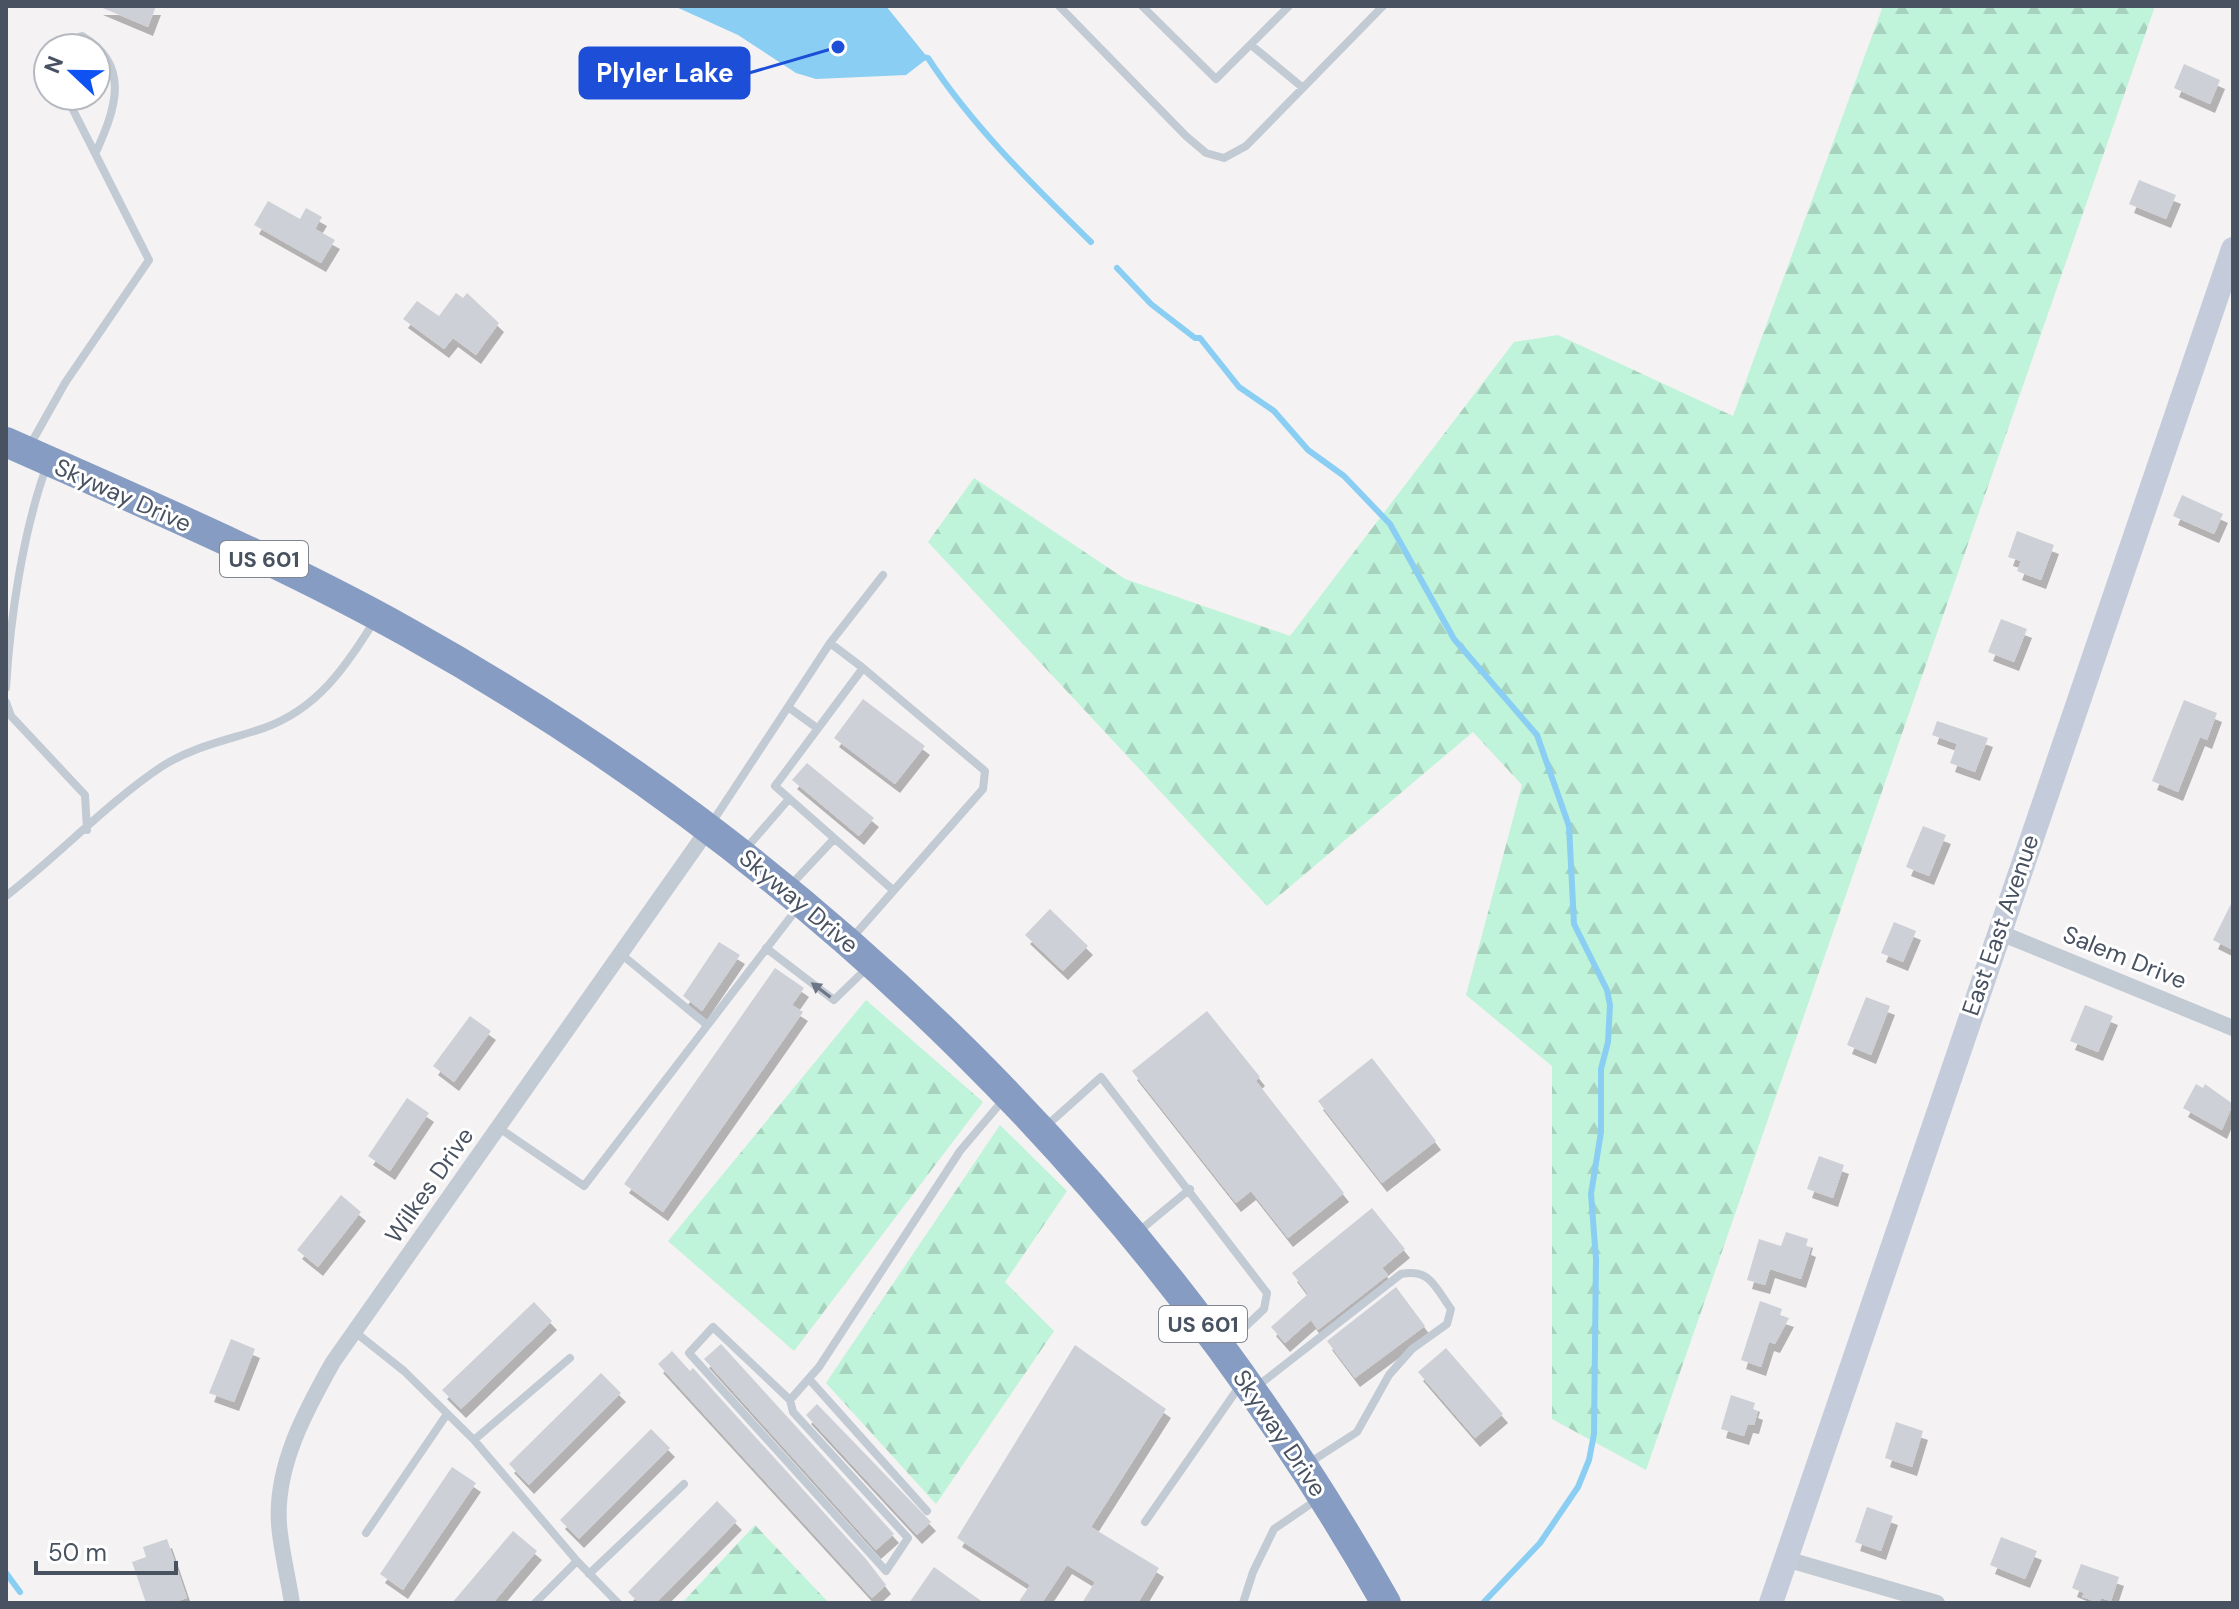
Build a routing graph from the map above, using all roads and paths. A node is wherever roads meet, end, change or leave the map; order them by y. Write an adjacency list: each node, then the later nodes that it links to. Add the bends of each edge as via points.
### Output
1 (1059, 6): 7 (lane, via 1206,153 1224,158 1246,146)
2 (1142, 6): 5 (lane, via 1216,79)
3 (1289, 6): 5 (lane)
4 (1383, 6): 7 (lane)
5 (1251, 45): 7 (lane)
6 (112, 72): 8 (lane)
7 (1302, 87)
8 (112, 107)
9 (75, 112): 11 (lane)
10 (111, 112): 11 (lane)
11 (96, 152): 13 (lane, via 149,260 65,383)
12 (2233, 249): 30 (street, East East Avenue)
13 (27, 451): 15 (highway, Skyway Drive / US 601); 18 (lane, via 31,523)
14 (883, 575): 16 (lane)
15 (378, 615): 23 (highway, Skyway Drive / US 601, via 513,695); 24 (lane, via 337,679 310,702 267,727 201,747 162,767)
16 (830, 643): 17 (lane); 20 (lane)
17 (863, 668): 21 (lane); 27 (lane, via 985,771 987,780)
18 (6, 688)
19 (6, 702): 24 (lane, via 11,716 85,795)
20 (788, 707): 21 (lane); 23 (lane)
21 (817, 728): 22 (lane, via 776,782)
22 (788, 800): 25 (lane); 26 (lane)
23 (709, 828): 26 (highway, Skyway Drive / US 601); 33 (street, Wilkes Drive)
24 (87, 830): 29 (lane)
25 (834, 839): 27 (lane); 28 (lane)
26 (743, 853): 28 (highway, Skyway Drive / US 601)
27 (893, 890): 31 (lane)
28 (796, 894): 31 (highway, Skyway Drive / US 601); 32 (lane)
29 (6, 896)
30 (1998, 932): 36 (street, Salem Drive); 56 (street, East East Avenue)
31 (848, 941): 34 (highway, Skyway Drive / US 601)
32 (766, 948): 34 (lane, one-way to 32, via 834,1000); 35 (lane)
33 (621, 954): 35 (lane); 38 (street, Wilkes Drive)
34 (871, 964): 37 (highway, Skyway Drive / US 601)
35 (707, 1025): 38 (lane, via 584,1186)
36 (2233, 1028)
37 (1007, 1095): 39 (highway, Skyway Drive / US 601); 45 (lane, via 960,1151)
38 (499, 1128): 42 (street, Wilkes Drive)
39 (1041, 1130): 40 (lane, via 1101,1077); 41 (highway, Skyway Drive / US 601)
40 (1190, 1189): 41 (lane); 43 (lane, via 1267,1293 1264,1309)
41 (1135, 1235): 43 (highway, Skyway Drive / US 601)
42 (355, 1332): 48 (lane); 59 (street, Wilkes Drive, via 305,1411 287,1461 279,1521)
43 (1222, 1349): 46 (highway, Skyway Drive / US 601)
44 (570, 1358): 49 (lane)
45 (809, 1379): 47 (lane); 53 (lane)
46 (1248, 1385): 50 (highway, Skyway Drive / US 601); 50 (lane, via 1401,1274 1424,1274 1451,1309 1447,1324 1412,1349 1389,1375 1357,1432); 54 (lane)
47 (790, 1400): 47 (lane, via 713,1327 689,1353 886,1571 908,1538 793,1412)
48 (447, 1414): 49 (lane); 55 (lane)
49 (474, 1440): 57 (lane)
50 (1305, 1466): 52 (highway, Skyway Drive / US 601)
51 (684, 1484): 58 (lane)
52 (1323, 1496): 62 (lane, via 1274,1529); 63 (highway, Skyway Drive / US 601)
53 (927, 1511)
54 (1145, 1522)
55 (366, 1533)
56 (1786, 1559): 64 (street, East East Avenue); 65 (street)
57 (577, 1561): 58 (lane); 60 (lane)
58 (589, 1574): 61 (lane)
59 (292, 1603)
60 (535, 1603)
61 (618, 1603)
62 (1243, 1603)
63 (1386, 1603)
64 (1771, 1603)
65 (1937, 1603)

